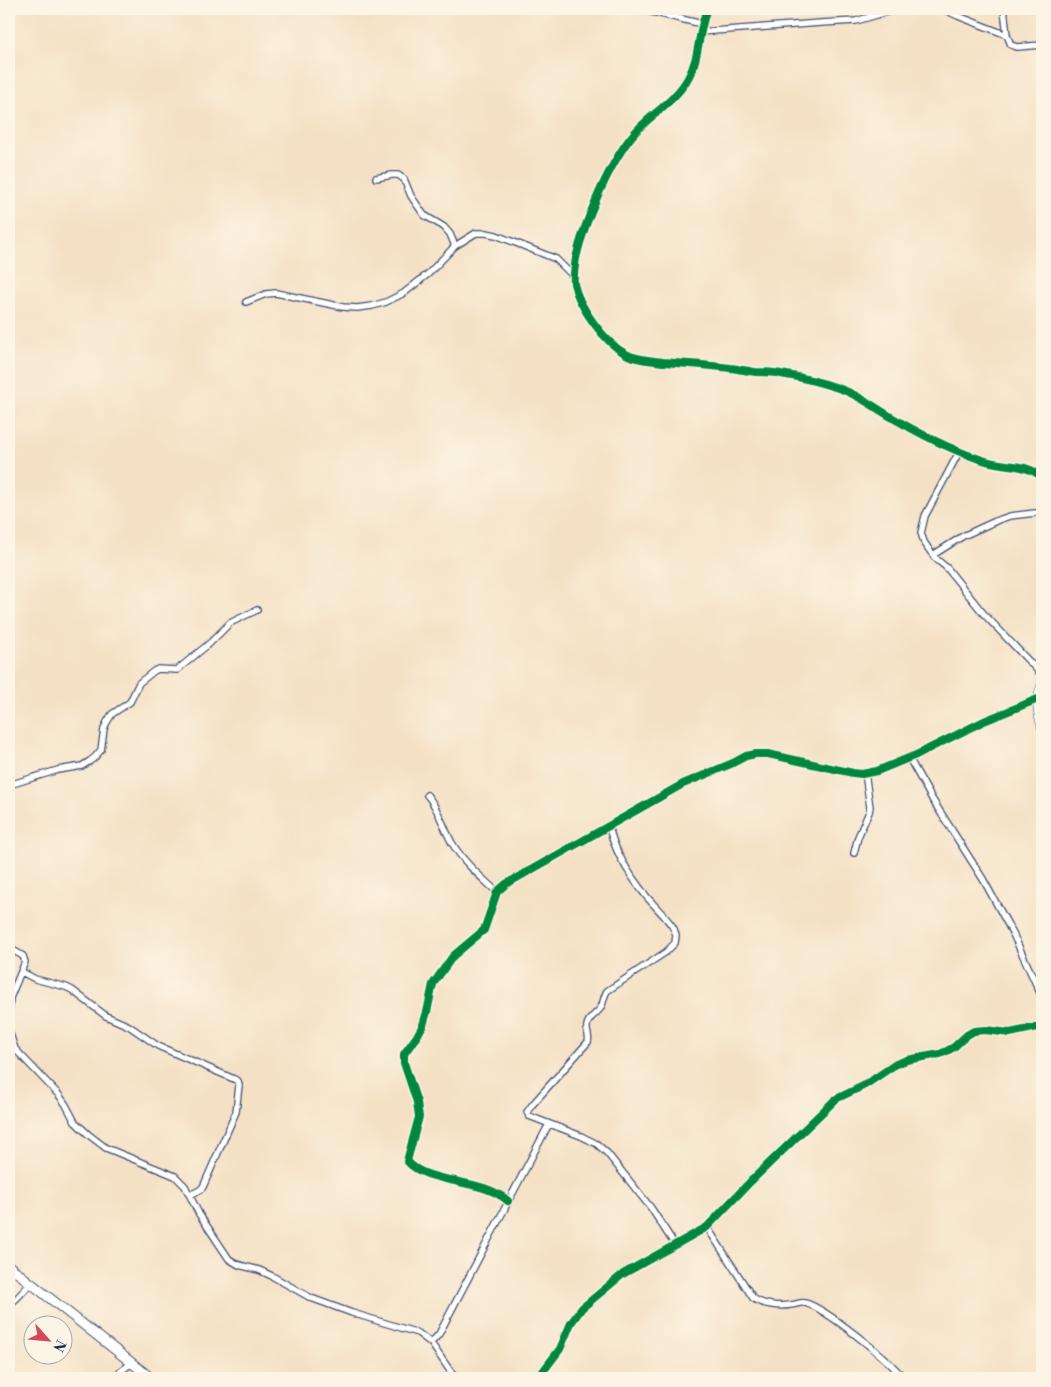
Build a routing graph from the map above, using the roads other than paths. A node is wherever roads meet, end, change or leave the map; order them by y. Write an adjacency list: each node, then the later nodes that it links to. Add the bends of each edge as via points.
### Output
1 (640, 9): 6 (street)
2 (707, 9): 6 (street)
3 (897, 9): 6 (street, via 856,21)
4 (943, 9): 7 (street)
5 (1004, 9): 7 (street)
6 (701, 28): 11 (street, via 696,60 688,79 632,136 600,192 576,257)
7 (1007, 35): 8 (street, via 1011,45 1017,47)
8 (1042, 45)
9 (376, 178): 10 (street, via 398,175 404,179 424,215 444,227)
10 (456, 246): 11 (street, via 476,233 496,235 556,259); 12 (street, via 404,293 372,306 343,307 276,293)
11 (574, 277): 13 (street, via 579,298 598,329 628,356 778,373 839,388)
12 (246, 302)
13 (959, 452): 14 (street, via 988,462 1028,468); 16 (street, via 925,516 922,533)
14 (1042, 477)
15 (1034, 512): 16 (street, via 998,520 963,536)
16 (933, 555): 18 (street)
17 (257, 610): 24 (street, via 230,623 177,670 158,669 139,683 130,702 106,722 100,750 90,761 82,766)
18 (1042, 675)
19 (1042, 684): 20 (street)
20 (1038, 699): 21 (street); 22 (street)
21 (1042, 728)
22 (909, 758): 23 (street); 31 (street, via 983,880)
23 (865, 773): 26 (street, via 768,754 746,756 683,784); 27 (street, via 870,806)
24 (9, 785)
25 (427, 795): 28 (street, via 459,854)
26 (609, 826): 28 (street); 35 (street, via 625,866 671,925 676,938 666,952 604,995 600,1009 587,1025 588,1042 528,1111 530,1116)
27 (854, 853)
28 (497, 892): 37 (street, via 484,930 453,956 433,984 423,1025 404,1054 419,1118 407,1161 431,1175 483,1187)
29 (9, 948): 30 (street, via 23,956)
30 (22, 972): 32 (street, via 10,998); 36 (street, via 66,987 106,1016 129,1026 158,1046 238,1081 236,1112 203,1186)
31 (1042, 996)
32 (9, 1012)
33 (1042, 1026): 38 (street, via 1010,1033 974,1031 947,1051 896,1064 865,1085 836,1099)
34 (9, 1031): 36 (street, via 15,1049 59,1095 75,1122 89,1135 106,1148 176,1176)
35 (549, 1124): 37 (street); 39 (street, via 592,1141 607,1152)
36 (190, 1195): 43 (street, via 199,1214 234,1263 259,1270 311,1298 352,1314 418,1333)
37 (508, 1201): 43 (street)
38 (707, 1227): 39 (street); 49 (street, via 753,1298 762,1303 813,1306 879,1354)
39 (675, 1245): 48 (street, via 623,1274 582,1308 571,1323 560,1349)
40 (9, 1266): 41 (main road)
41 (31, 1283): 42 (street); 44 (main road)
42 (9, 1304)
43 (431, 1343): 47 (street)
44 (131, 1364): 45 (street); 46 (main road)
45 (114, 1378)
46 (151, 1378)
47 (455, 1378)
48 (538, 1378)
49 (903, 1378)

